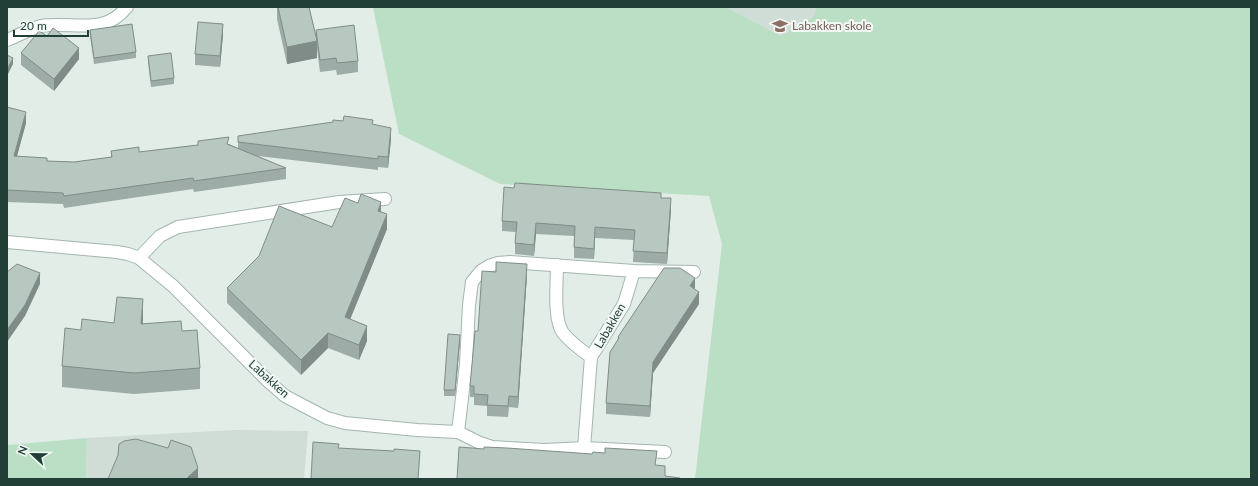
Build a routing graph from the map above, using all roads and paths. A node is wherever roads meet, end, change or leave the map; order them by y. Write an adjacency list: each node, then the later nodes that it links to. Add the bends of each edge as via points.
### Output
1 (126, 7): 2 (street, via 120,15 106,23 84,27 41,26)
2 (7, 40)
3 (385, 199): 5 (street, via 339,202 178,227 160,236)
4 (7, 242): 5 (street, Labakken, via 117,252)
5 (139, 258): 10 (street, Labakken, via 173,286 285,396 327,418 345,423)
6 (557, 266): 7 (street); 9 (street, Labakken, via 557,319 562,332); 10 (street, via 498,263 481,271 472,282)
7 (634, 271): 8 (street); 9 (street, Labakken, via 624,304)
8 (694, 272)
9 (591, 357): 11 (street, Labakken)
10 (458, 432): 11 (street, Labakken, via 492,447 545,450)
11 (584, 448): 12 (street, Labakken)
12 (664, 452)

